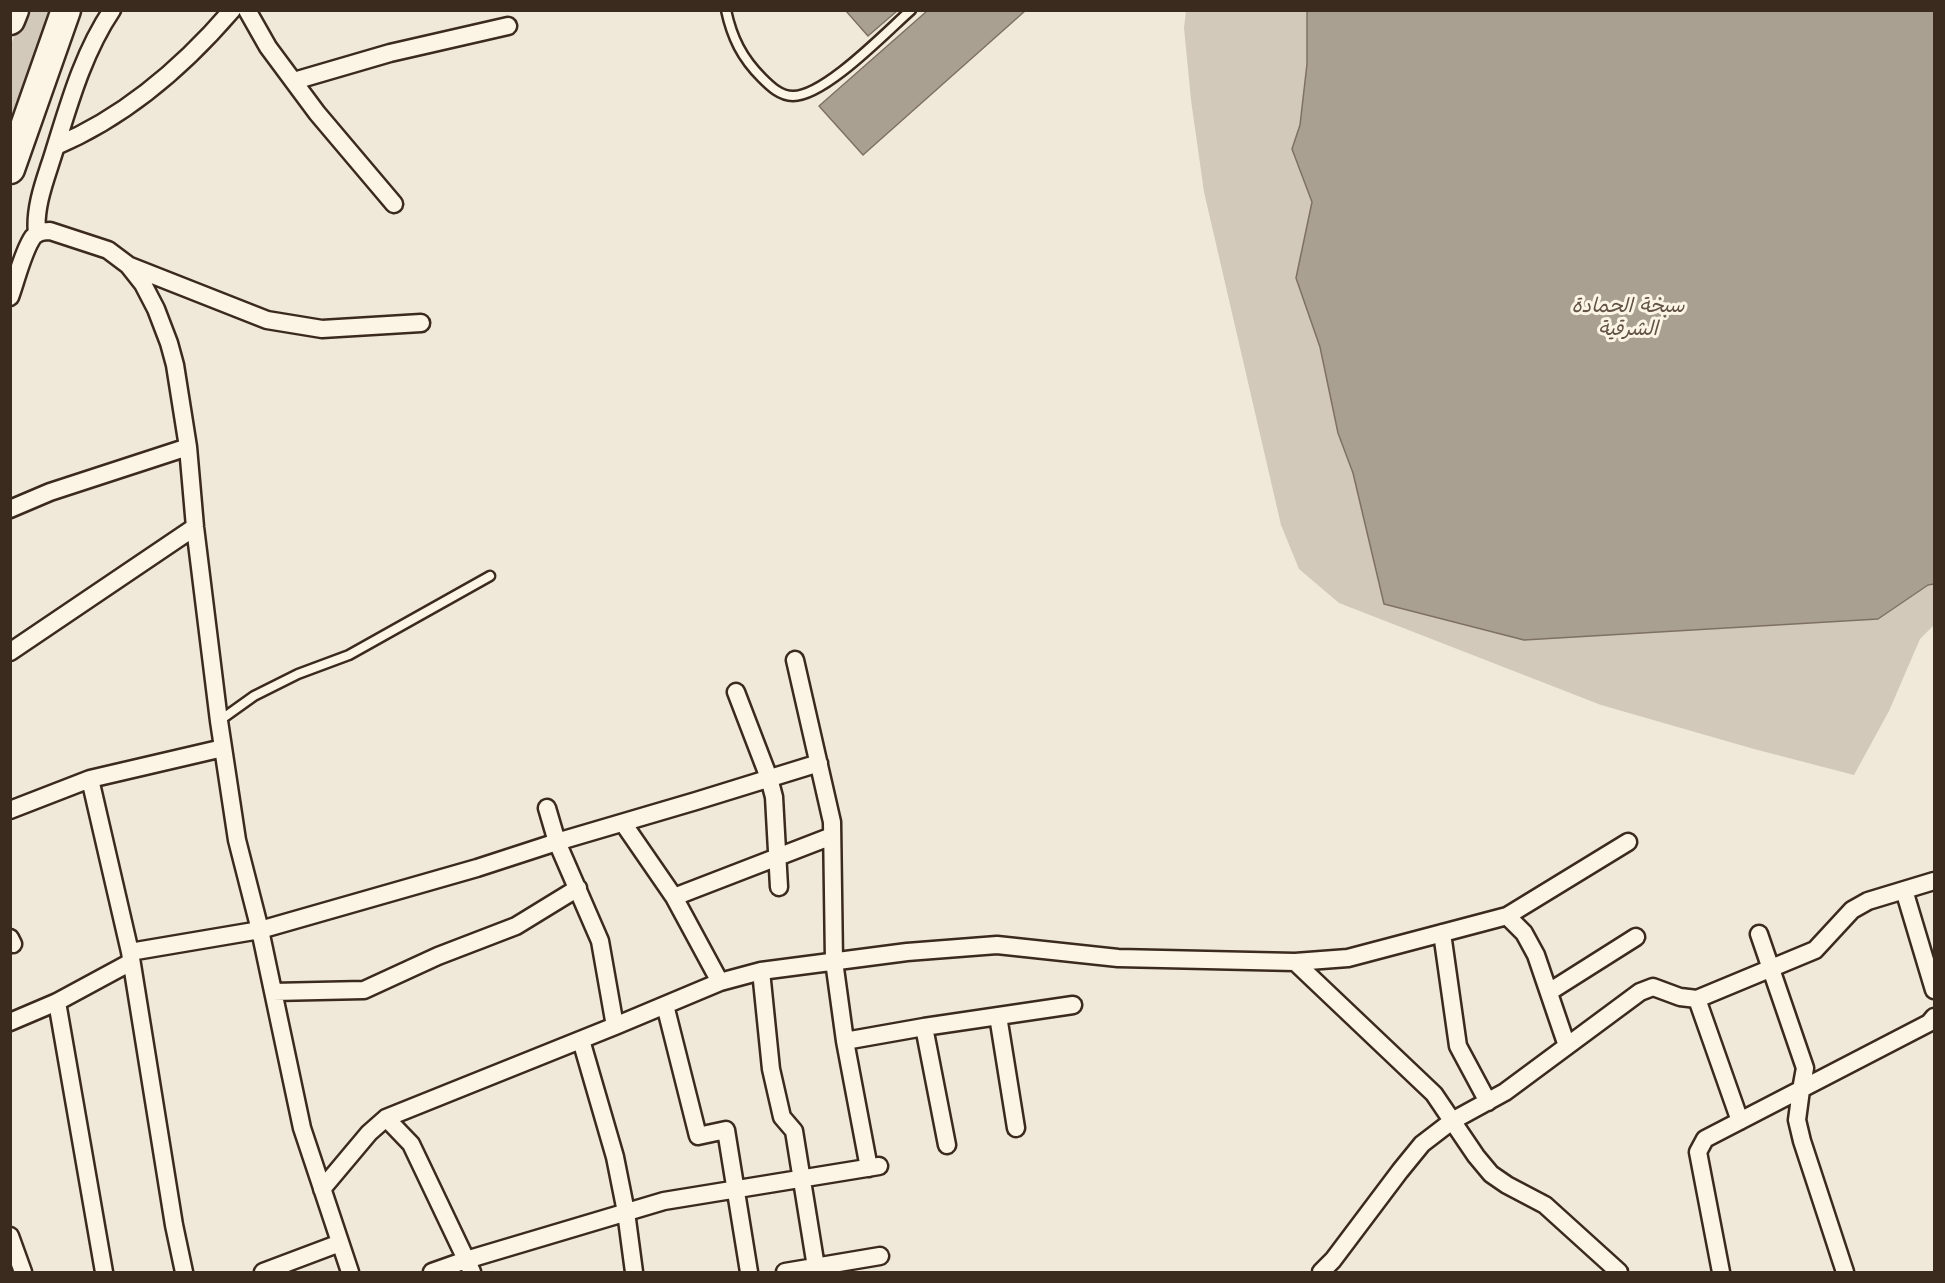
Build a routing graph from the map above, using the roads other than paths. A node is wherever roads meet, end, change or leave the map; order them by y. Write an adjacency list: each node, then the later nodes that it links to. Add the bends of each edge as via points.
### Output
1 (14, 10): 8 (highway)
2 (66, 10): 12 (highway)
3 (111, 10): 11 (street, via 93,42)
4 (232, 10): 11 (street, via 189,57 150,91)
5 (247, 10): 10 (street)
6 (726, 10): 7 (lane, via 732,35 751,67 774,90 791,96 807,93 829,81)
7 (910, 10)
8 (10, 20)
9 (508, 26): 10 (street, via 390,53)
10 (294, 81): 13 (street)
11 (56, 146): 14 (street, via 39,199)
12 (10, 169)
13 (394, 204)
14 (37, 234): 15 (street, via 50,231 108,250); 16 (street, via 22,261)
15 (128, 265): 17 (street, via 267,320 322,329); 18 (street, via 143,284 163,326 175,365)
16 (10, 297)
17 (421, 323)
18 (188, 447): 19 (street); 20 (street)
19 (10, 509)
20 (195, 527): 22 (street); 25 (street)
21 (490, 576): 25 (lane, via 349,655 254,696)
22 (10, 652)
23 (795, 660): 27 (street)
24 (736, 692): 28 (street)
25 (219, 721): 26 (street)
26 (223, 748): 29 (street); 43 (street, via 237,840)
27 (819, 763): 28 (street); 33 (street)
28 (769, 778): 32 (street); 36 (street, via 774,797)
29 (90, 779): 31 (street); 47 (street)
30 (548, 808): 34 (street)
31 (10, 810)
32 (623, 823): 34 (street); 41 (street)
33 (832, 836): 36 (street); 48 (street)
34 (557, 842): 39 (street); 43 (street)
35 (1628, 842): 42 (street)
36 (777, 857): 38 (street); 41 (street)
37 (1935, 881): 40 (street)
38 (779, 887)
39 (578, 888): 54 (street, via 516,926 364,990); 63 (street, via 600,941)
40 (1904, 890): 50 (street, via 1852,910 1815,950); 53 (street)
41 (674, 897): 52 (street)
42 (1507, 916): 44 (street); 55 (street, via 1524,933)
43 (260, 930): 47 (street); 54 (street)
44 (1442, 933): 49 (street, via 1348,958); 69 (street, via 1458,1046)
45 (1759, 934): 50 (street)
46 (1636, 937): 55 (street)
47 (131, 957): 57 (street); 86 (street)
48 (834, 961): 49 (street, via 997,945 1118,958); 51 (street); 66 (street)
49 (1295, 962): 71 (street, via 1434,1094)
50 (1771, 970): 56 (street); 68 (street, via 1805,1068)
51 (761, 971): 52 (street); 75 (street, via 771,1069 782,1117 794,1131)
52 (720, 982): 58 (street)
53 (1935, 990)
54 (273, 992): 76 (street, via 302,1128)
55 (1549, 992): 67 (street)
56 (1697, 999): 67 (street, via 1653,987 1640,992); 72 (street)
57 (57, 1002): 62 (street); 85 (street)
58 (665, 1005): 63 (street); 77 (street, via 699,1136 726,1130)
59 (1073, 1005): 60 (street)
60 (998, 1016): 64 (street); 73 (street)
61 (1935, 1017): 68 (street)
62 (10, 1022)
63 (615, 1026): 65 (street)
64 (924, 1027): 66 (street); 74 (street)
65 (581, 1040): 70 (street); 78 (street, via 615,1157)
66 (845, 1041): 75 (street, via 875,1167)
67 (1567, 1046): 69 (street)
68 (1801, 1090): 72 (street); 96 (street, via 1797,1120 1802,1141)
69 (1488, 1102): 71 (street)
70 (386, 1118): 76 (street); 82 (street, via 411,1144)
71 (1452, 1121): 93 (street, via 1422,1144); 94 (street, via 1491,1174 1545,1205)
72 (1740, 1121): 95 (street, via 1705,1139 1698,1152)
73 (1016, 1128)
74 (947, 1145)
75 (801, 1179): 77 (street); 83 (street)
76 (322, 1189): 80 (street)
77 (735, 1190): 78 (street); 91 (street)
78 (626, 1212): 82 (street); 90 (street)
79 (10, 1236): 84 (street)
80 (339, 1243): 87 (street); 88 (street)
81 (880, 1256): 83 (street)
82 (469, 1266): 89 (street)
83 (816, 1267): 92 (street)
84 (23, 1272)
85 (104, 1272)
86 (184, 1272)
87 (263, 1272)
88 (350, 1272)
89 (432, 1272)
90 (634, 1272)
91 (749, 1272)
92 (786, 1272)
93 (1325, 1272)
94 (1619, 1272)
95 (1721, 1272)
96 (1845, 1272)

